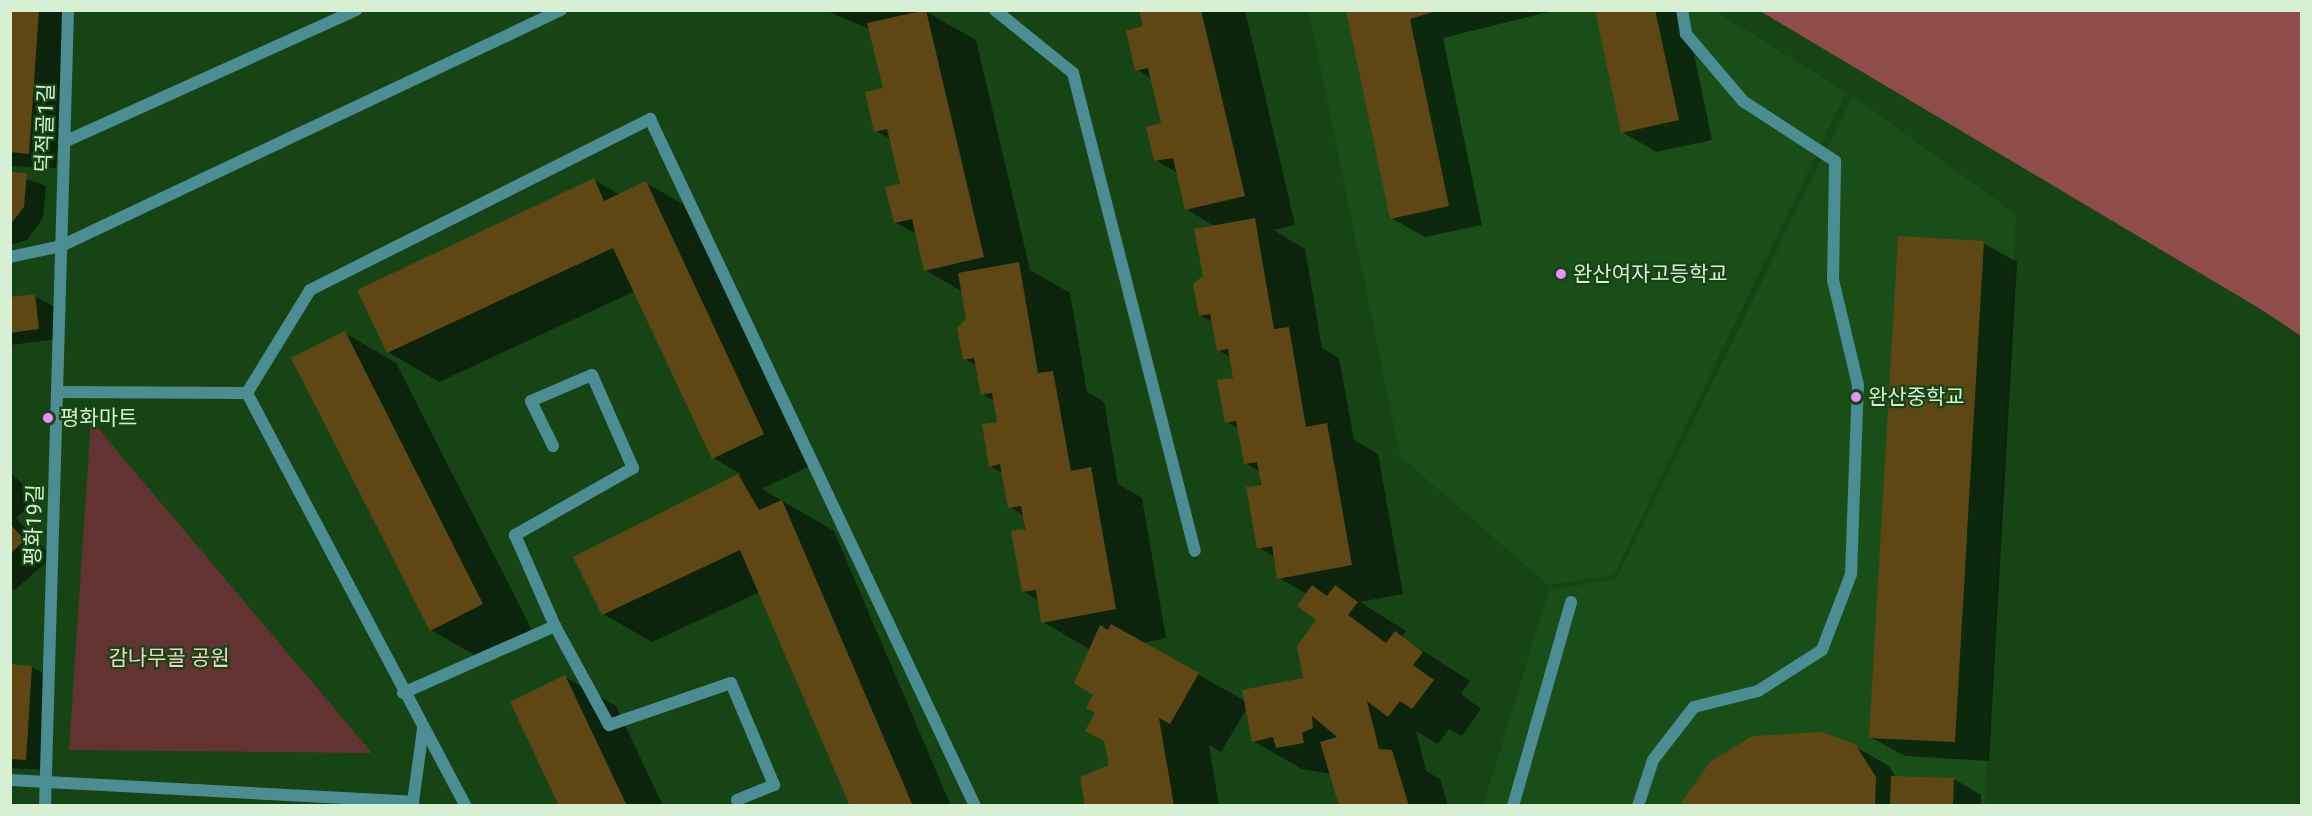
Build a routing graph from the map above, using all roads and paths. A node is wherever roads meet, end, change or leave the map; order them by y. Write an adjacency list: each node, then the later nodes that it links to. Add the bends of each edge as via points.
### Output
1 (68, 10): 6 (street, 덕적골1길)
2 (357, 10): 6 (street)
3 (561, 10): 7 (street)
4 (995, 10): 12 (street, via 1073,73)
5 (1682, 10): 24 (street, via 1686,34 1743,100 1835,161 1833,279 1858,385 1851,574 1822,650 1758,690 1694,707 1653,760)
6 (64, 142): 7 (street, 덕적골1길)
7 (62, 246): 8 (street); 9 (street, 평화19길)
8 (10, 257)
9 (57, 392): 10 (street); 18 (street, 평화19길)
10 (247, 393): 15 (street); 22 (street, via 310,290 650,119)
11 (553, 446): 14 (street, via 531,401 592,375 633,468 515,535)
12 (1195, 551)
13 (1571, 602): 23 (street)
14 (555, 626): 15 (street); 19 (street, via 609,725 731,682 774,785)
15 (403, 693): 16 (street)
16 (423, 729): 18 (street, via 412,802); 21 (street)
17 (10, 780): 18 (street)
18 (46, 783): 20 (street, 평화19길)
19 (737, 800)
20 (45, 806)
21 (466, 806)
22 (975, 806)
23 (1514, 806)
24 (1638, 806)

